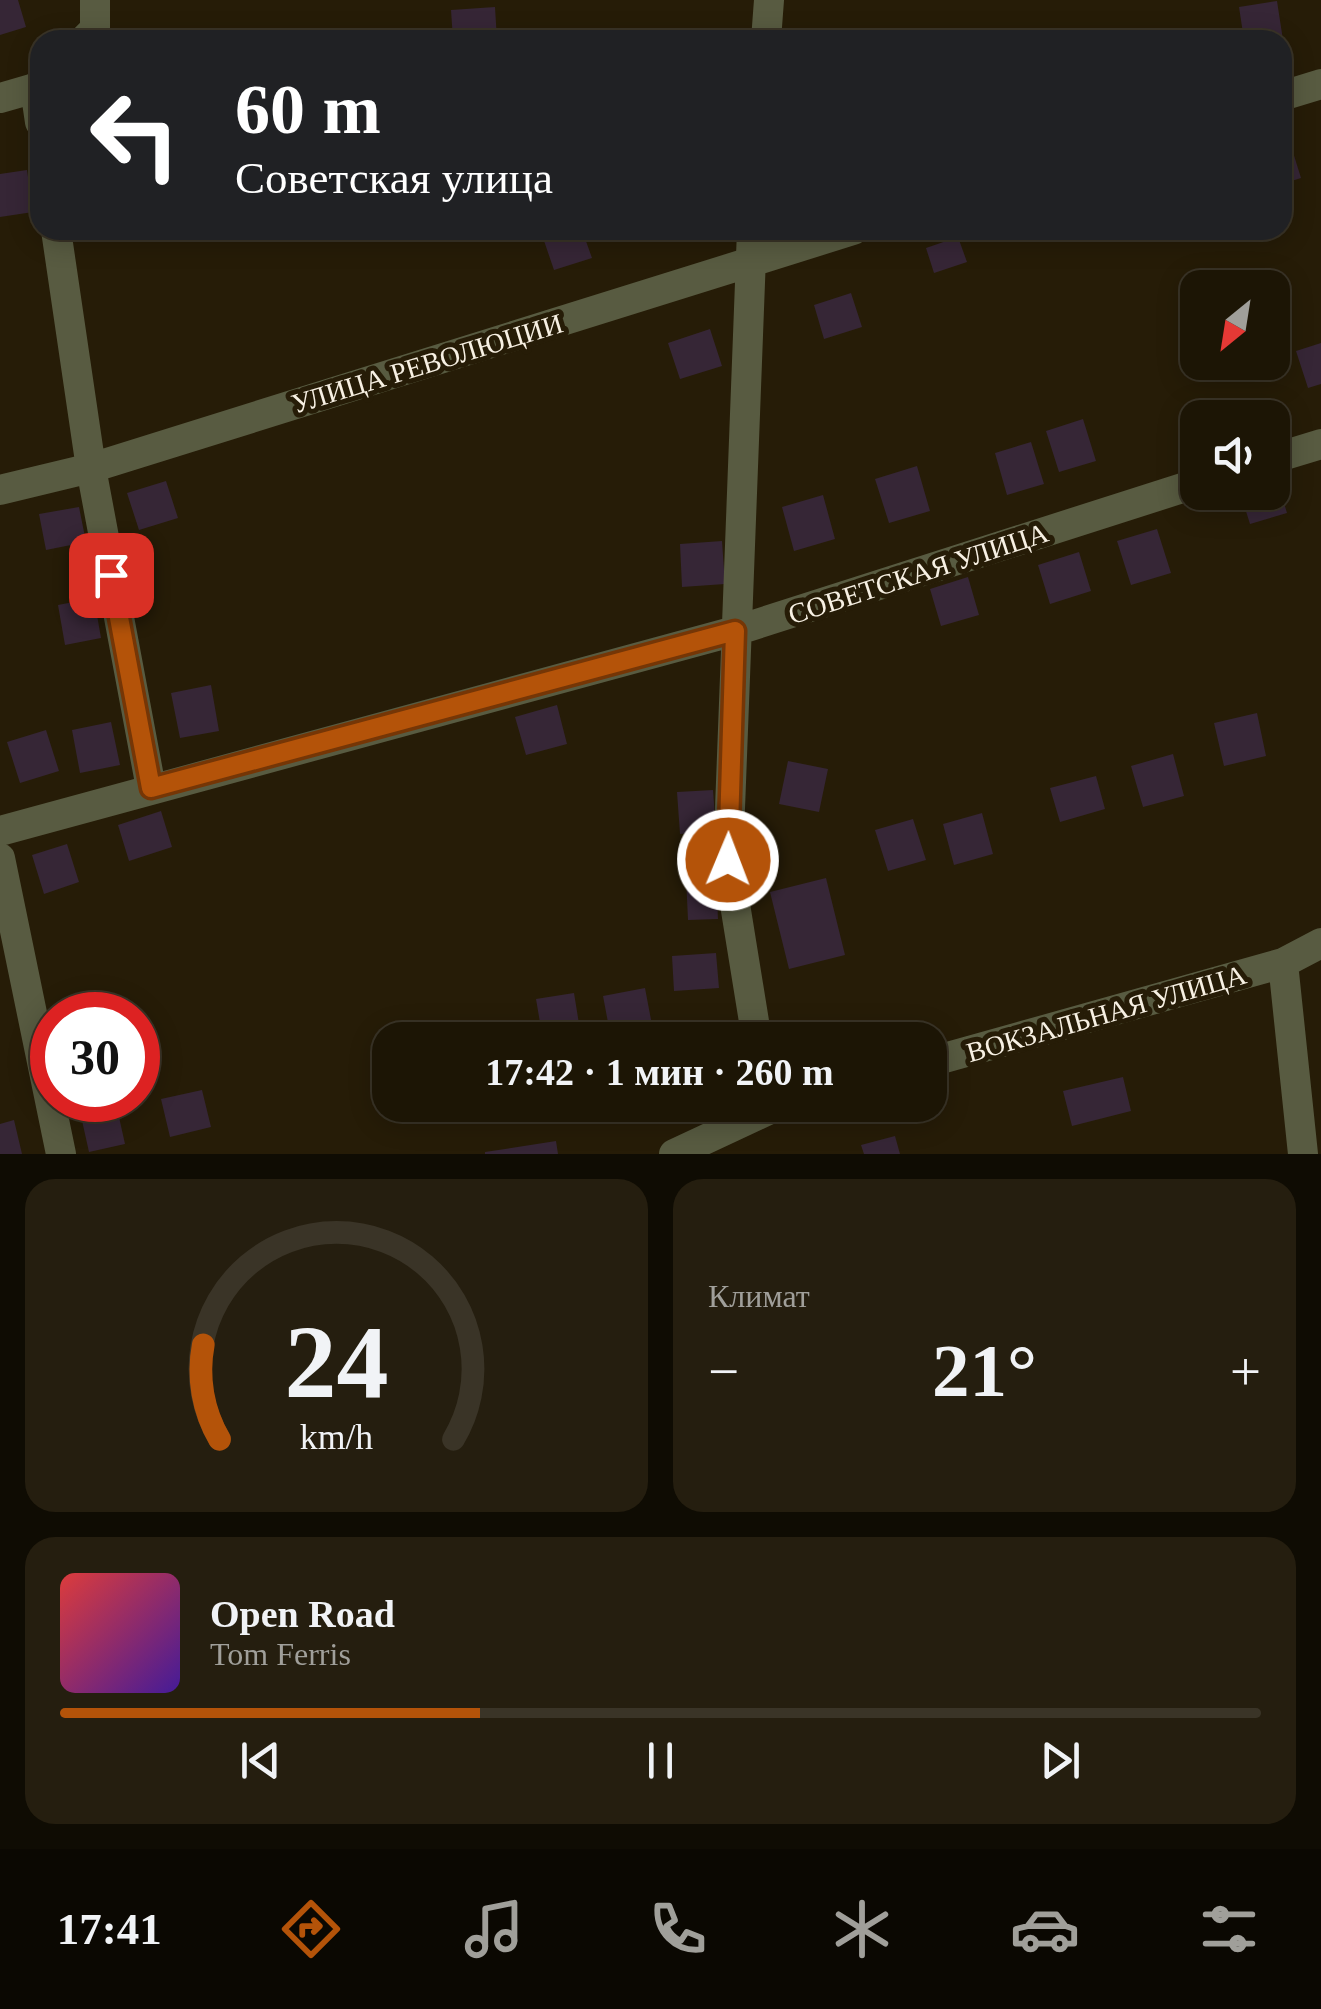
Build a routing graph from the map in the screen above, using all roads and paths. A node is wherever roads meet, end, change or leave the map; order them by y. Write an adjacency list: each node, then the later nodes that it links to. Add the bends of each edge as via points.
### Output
1 (95, 0): 3 (street)
2 (770, 0): 4 (street)
3 (94, 30)
4 (767, 30)
5 (1321, 84): 7 (street)
6 (30, 89): 8 (street)
7 (1292, 93)
8 (0, 98)
9 (57, 240): 15 (street)
10 (751, 240): 12 (street)
11 (820, 240): 12 (street, УЛИЦА РЕВОЛЮЦИИ)
12 (750, 262): 15 (street, УЛИЦА РЕВОЛЮЦИИ); 18 (street)
13 (1321, 444): 14 (street)
14 (1290, 453)
15 (91, 468): 17 (street, УЛИЦА РЕВОЛЮЦИИ); 19 (street)
16 (1180, 489): 18 (street, СОВЕТСКАЯ УЛИЦА)
17 (0, 490)
18 (735, 631): 19 (street, СОВЕТСКАЯ УЛИЦА); 24 (street, via 728,860)
19 (151, 788): 20 (street, СОВЕТСКАЯ УЛИЦА)
20 (0, 831)
21 (0, 858): 27 (street)
22 (1321, 944): 23 (street, ВОКЗАЛЬНАЯ УЛИЦА)
23 (1282, 963): 25 (street, ВОКЗАЛЬНАЯ УЛИЦА); 29 (street)
24 (754, 1022)
25 (947, 1057)
26 (739, 1122): 28 (street)
27 (61, 1154)
28 (674, 1154)
29 (1303, 1154)

